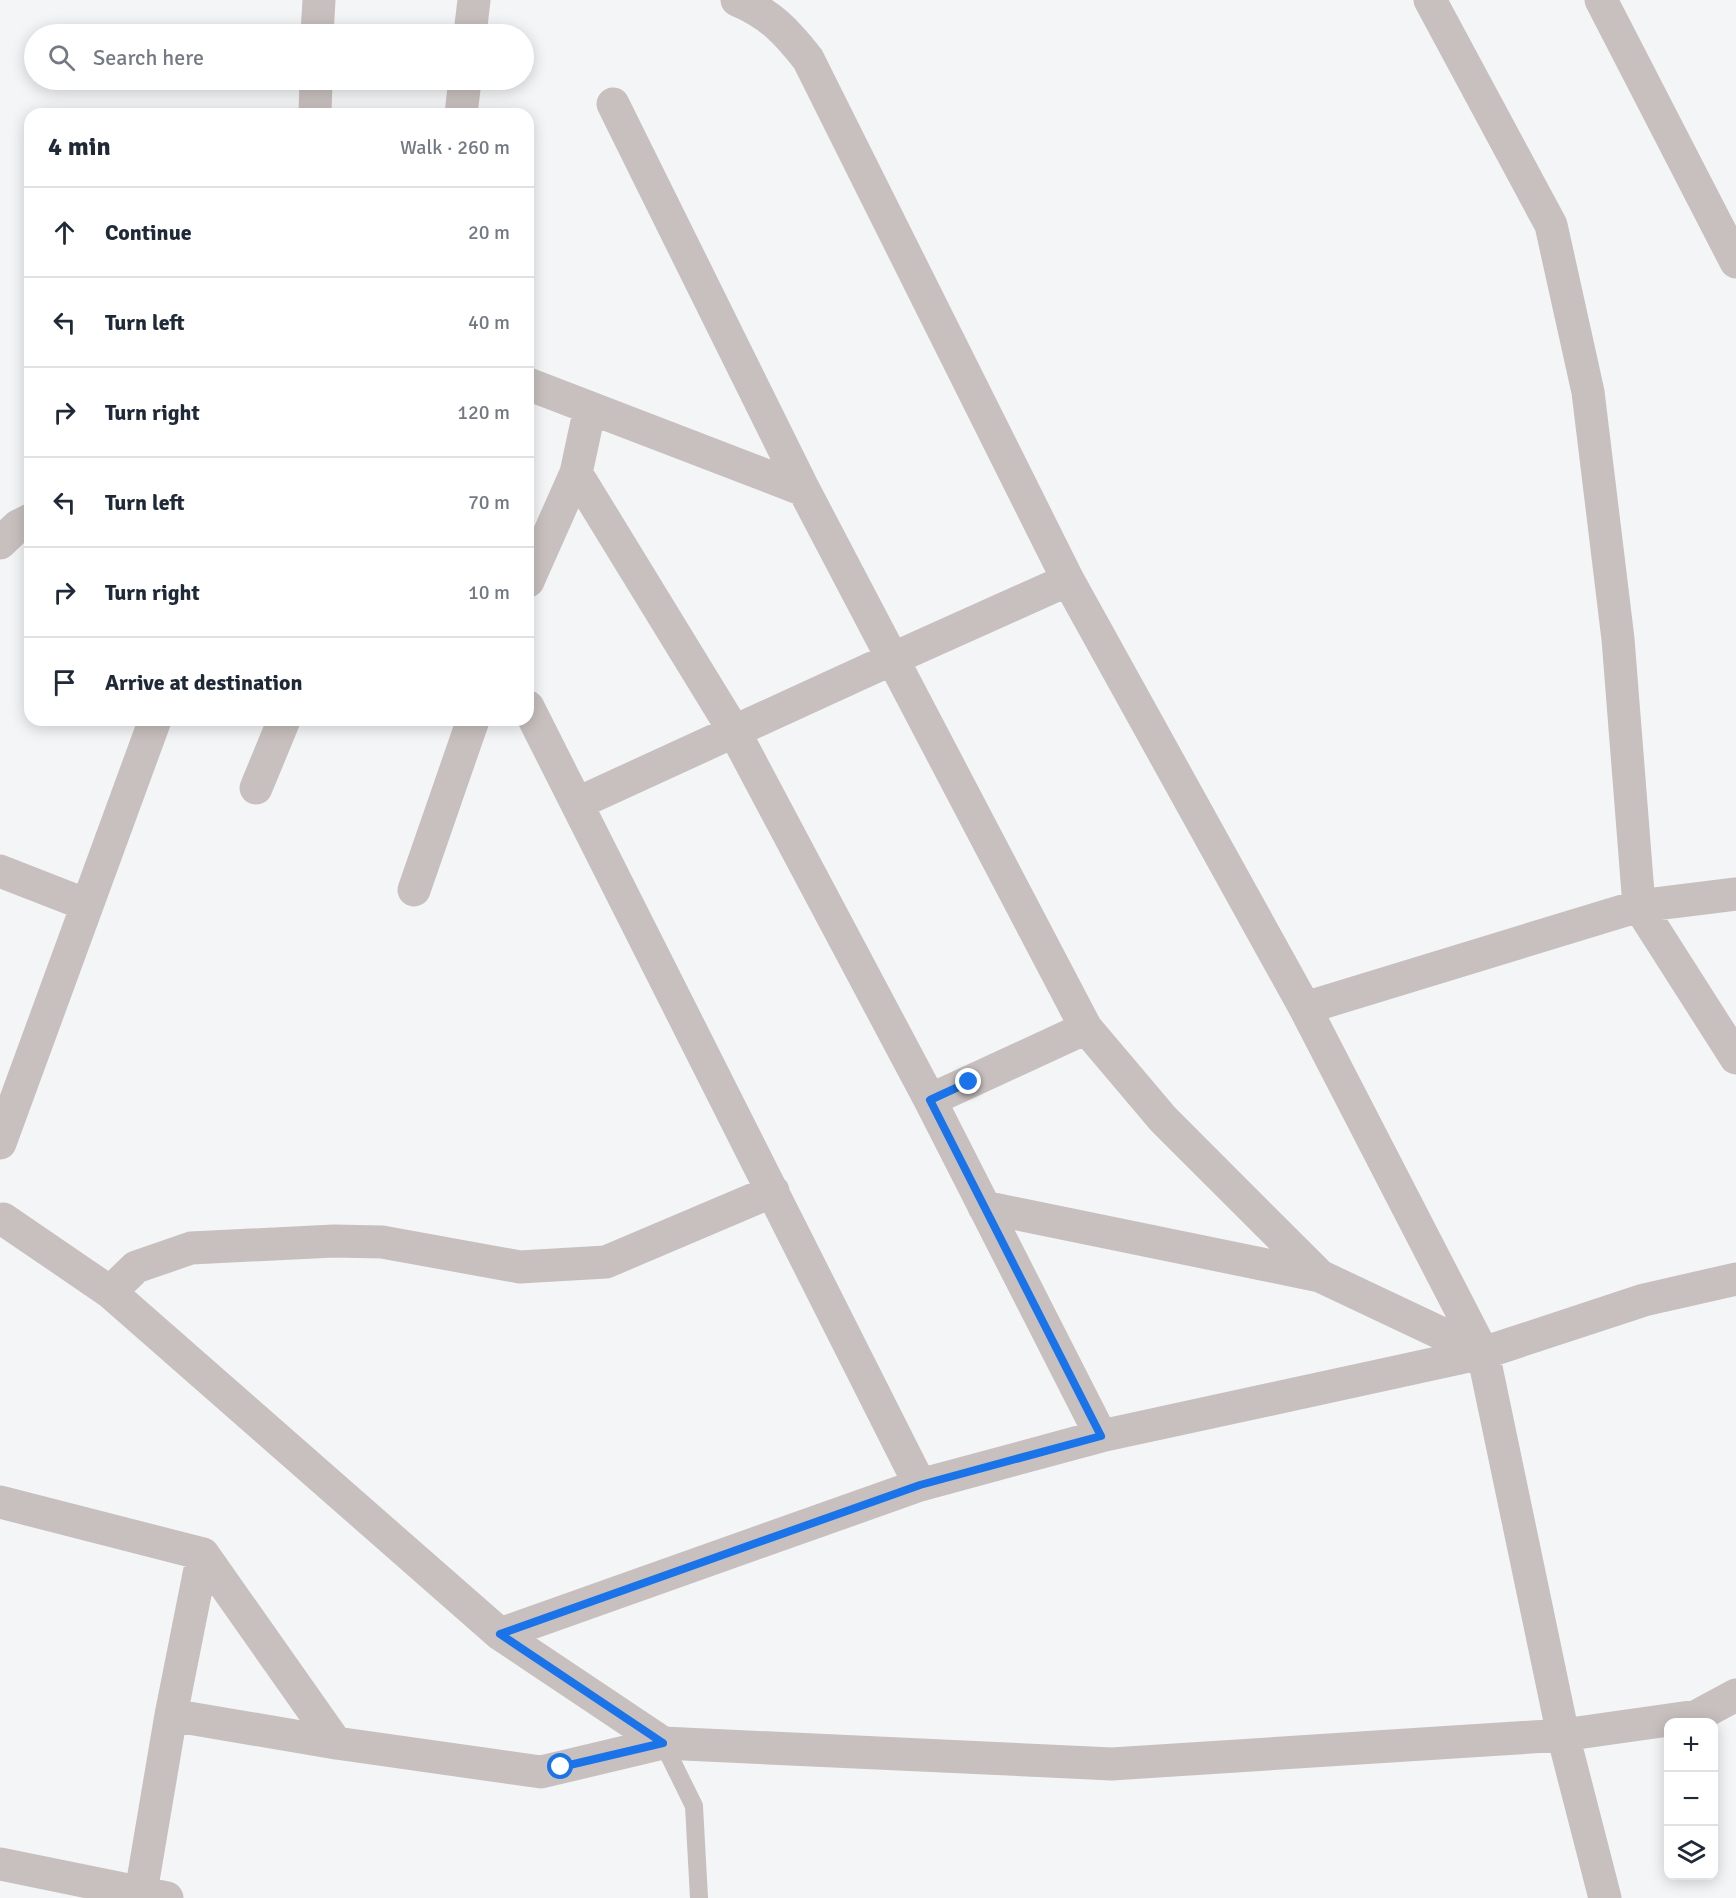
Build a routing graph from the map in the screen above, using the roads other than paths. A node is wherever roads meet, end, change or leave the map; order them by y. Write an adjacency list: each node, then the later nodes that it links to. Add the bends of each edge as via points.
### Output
1 (319, 0): 6 (street)
2 (474, 0): 7 (street)
3 (737, 0): 21 (street, via 786,30 808,58)
4 (1430, 0): 34 (street, via 1551,225 1588,392 1618,639)
5 (1601, 0): 13 (street)
6 (318, 24)
7 (471, 24)
8 (316, 90): 11 (street)
9 (464, 90): 12 (street)
10 (613, 104): 17 (street)
11 (315, 108)
12 (462, 108)
13 (1736, 262)
14 (534, 386): 15 (street)
15 (590, 408): 16 (street); 17 (street)
16 (576, 473): 20 (street); 27 (street)
17 (804, 490): 22 (street)
18 (24, 523): 19 (street)
19 (0, 543)
20 (534, 568)
21 (1068, 580): 22 (street); 35 (street)
22 (892, 658): 27 (street); 36 (street)
23 (534, 719): 29 (street)
24 (153, 726): 33 (street)
25 (282, 726): 28 (street)
26 (471, 726): 31 (street)
27 (734, 731): 29 (street); 38 (street)
28 (256, 788)
29 (578, 803): 40 (street)
30 (0, 871): 33 (street)
31 (414, 890)
32 (1736, 894): 34 (street)
33 (87, 905): 39 (street)
34 (1639, 906): 35 (street); 37 (street)
35 (1305, 1008): 46 (street)
36 (1086, 1028): 38 (street); 43 (street, via 1163,1119)
37 (1736, 1058)
38 (930, 1100): 41 (street)
39 (0, 1143)
40 (773, 1191): 45 (street, via 606,1262 520,1267 382,1242 191,1248 136,1267); 48 (street)
41 (984, 1207): 43 (street); 47 (street)
42 (1, 1223): 45 (street)
43 (1320, 1276): 46 (street)
44 (1736, 1279): 46 (street, via 1644,1300)
45 (110, 1292): 51 (street)
46 (1483, 1353): 47 (street); 54 (street)
47 (1101, 1436): 48 (street)
48 (920, 1485): 51 (street)
49 (0, 1502): 50 (street)
50 (203, 1554): 53 (street); 55 (street)
51 (500, 1634): 56 (street)
52 (1736, 1695): 54 (street, via 1697,1716)
53 (171, 1715): 55 (street); 58 (street)
54 (1563, 1735): 56 (street, via 1112,1764); 60 (street)
55 (336, 1743): 56 (street, via 541,1772)
56 (663, 1743): 59 (lane, via 694,1806)
57 (0, 1864): 58 (street)
58 (149, 1896)
59 (699, 1898)
60 (1605, 1898)

